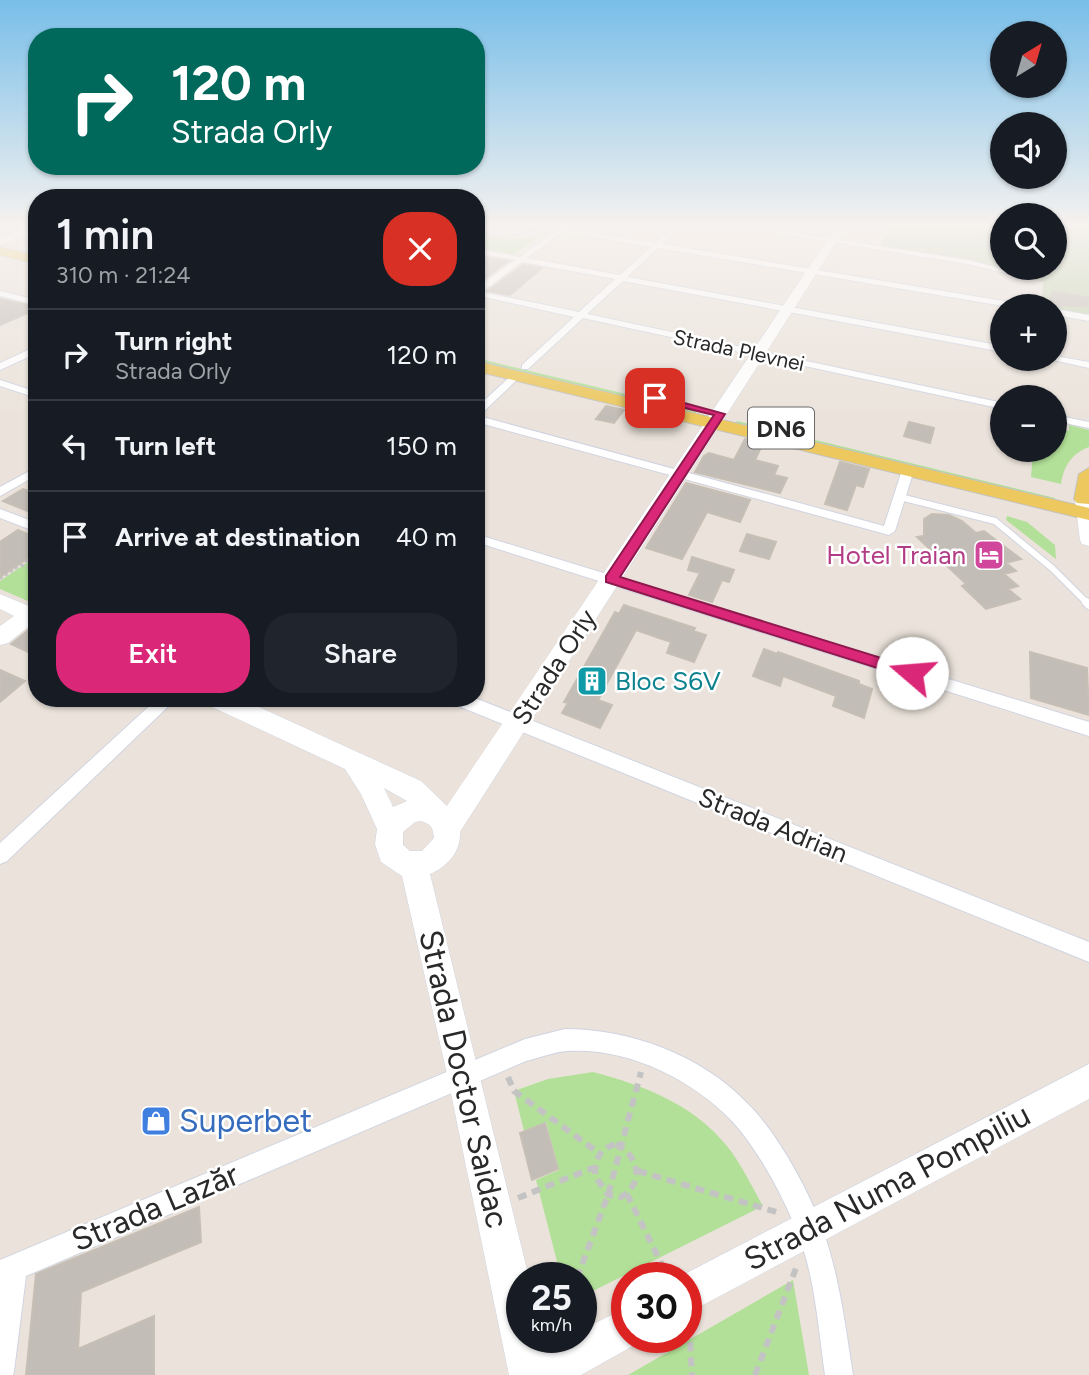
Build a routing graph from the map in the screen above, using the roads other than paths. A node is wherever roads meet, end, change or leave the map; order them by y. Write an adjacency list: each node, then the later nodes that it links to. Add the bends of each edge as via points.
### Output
1 (610, 288): 11 (street)
2 (676, 288): 9 (street)
3 (802, 288): 9 (street, Strada Orly)
4 (910, 288): 8 (street)
5 (0, 293): 7 (street)
6 (485, 294): 11 (street, Strada Plevnei)
7 (28, 301)
8 (990, 301)
9 (788, 309): 13 (street); 15 (street, Strada Orly)
10 (1067, 314): 12 (street)
11 (581, 316): 15 (street, Strada Plevnei); 21 (street)
12 (1089, 318)
13 (990, 347)
14 (28, 353): 19 (street)
15 (759, 354): 24 (street, Strada Plevnei); 26 (street, Strada Orly)
16 (485, 358): 21 (main road, DN6)
17 (1067, 361): 18 (street)
18 (1089, 365)
19 (0, 367)
20 (485, 367): 21 (main road, DN6)
21 (521, 371): 25 (street); 26 (main road, DN6)
22 (0, 383): 23 (street)
23 (28, 392)
24 (990, 404)
25 (485, 405)
26 (717, 419): 30 (main road, DN6); 31 (street, Strada Orly); 36 (main road, DN6)
27 (1067, 420): 29 (street)
28 (485, 421): 31 (street)
29 (1089, 425)
30 (908, 470): 35 (street); 36 (main road, DN6)
31 (680, 474): 35 (street, via 889,531); 41 (street, Strada Orly)
32 (1089, 474): 36 (main road)
33 (28, 475): 34 (street)
34 (0, 492)
35 (900, 497): 43 (lane, via 995,522)
36 (1087, 507): 39 (street)
37 (0, 513): 38 (street)
38 (28, 524)
39 (1089, 540)
40 (485, 541): 41 (street)
41 (611, 579): 50 (street, Strada Orly); 51 (street)
42 (0, 601): 44 (street)
43 (1089, 605)
44 (28, 612)
45 (28, 618): 46 (street)
46 (0, 637)
47 (159, 707): 55 (street)
48 (235, 707): 52 (street)
49 (479, 707): 50 (street, Strada Adrian)
50 (519, 723): 53 (street, Strada Orly); 57 (street, Strada Adrian)
51 (1089, 729)
52 (352, 761): 53 (street, via 412,789); 54 (street)
53 (443, 821): 54 (street, via 421,809 412,810); 56 (street, via 446,845 441,853)
54 (390, 828): 56 (street, via 387,845 391,853 396,860)
55 (0, 855)
56 (414, 866): 58 (street, Strada Doctor Saidac)
57 (1089, 952)
58 (464, 1074): 60 (street, Strada Lazăr, via 565,1040 595,1040 645,1053 708,1084 740,1112 780,1168); 61 (street, Strada Doctor Saidac); 62 (street, Strada Lazăr)
59 (1089, 1081): 60 (street, Strada Numa Pompiliu)
60 (809, 1227): 63 (street, Strada Numa Pompiliu); 69 (street, Strada Lazăr, via 825,1283)
61 (506, 1263)
62 (7, 1271): 66 (street)
63 (702, 1285)
64 (611, 1336): 68 (street)
65 (525, 1353): 67 (street, Strada Doctor Saidac)
66 (0, 1371)
67 (530, 1375)
68 (538, 1375)
69 (839, 1375)

